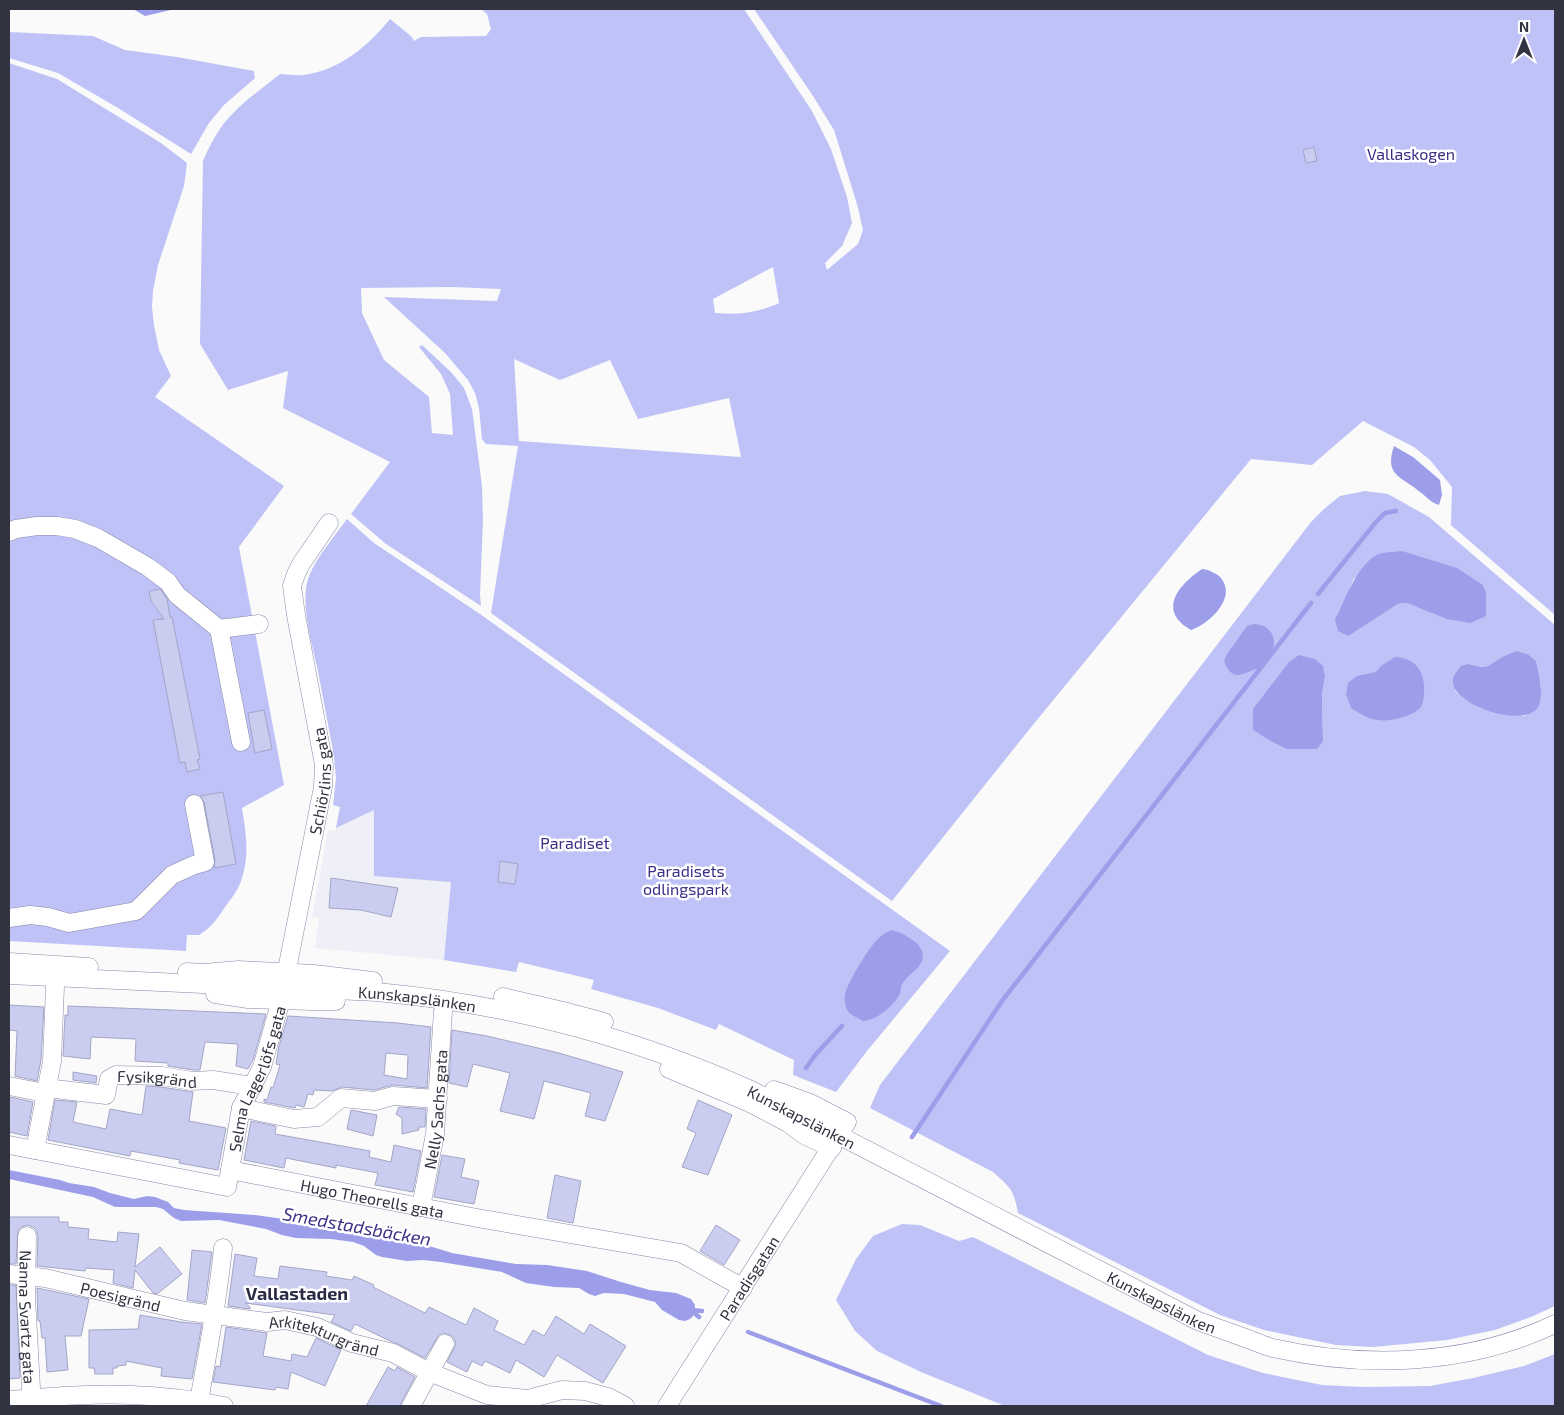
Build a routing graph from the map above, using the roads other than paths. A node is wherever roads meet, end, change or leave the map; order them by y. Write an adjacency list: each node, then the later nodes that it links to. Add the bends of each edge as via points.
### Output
1 (329, 523): 12 (street, Schiörlins gata, via 301,564 292,586 324,765 323,787)
2 (9, 532): 4 (street, via 57,526 98,538 168,582 177,596)
3 (259, 624): 4 (street)
4 (219, 629): 5 (street)
5 (241, 742)
6 (194, 804): 7 (street, via 204,862 172,875 136,911 70,923 30,915)
7 (9, 918)
8 (9, 962): 12 (street, via 204,972 239,970)
9 (9, 975): 12 (street, Kunskapslänken)
10 (9, 985): 11 (street)
11 (56, 987): 12 (street, via 219,994 241,998); 16 (street, via 52,1061)
12 (283, 987): 13 (street, via 352,1001); 15 (street, Selma Lagerlöfs gata, via 262,1067); 19 (street, Kunskapslänken, via 426,996 509,1010 608,1036 710,1071 789,1109)
13 (443, 1010): 17 (street, Nelly Sachs gata); 19 (street, via 570,1036 654,1063 750,1103 804,1135)
14 (9, 1086): 16 (street)
15 (252, 1086): 16 (street, Fysikgränd, via 213,1080 116,1075 109,1078 106,1094); 18 (street, Selma Lagerlöfs gata)
16 (46, 1091): 21 (street)
17 (438, 1099): 18 (street, via 393,1096 375,1101 341,1098 318,1117 294,1119); 23 (street, Nelly Sachs gata)
18 (241, 1108): 22 (street, Selma Lagerlöfs gata)
19 (836, 1141): 28 (street, Paradisgatan); 30 (street, Kunskapslänken, via 1198,1321 1271,1348 1334,1359 1390,1361 1450,1356 1535,1333)
20 (9, 1145): 21 (street, Hugo Theorells gata)
21 (35, 1150): 22 (street, Hugo Theorells gata)
22 (229, 1178): 23 (street, Hugo Theorells gata)
23 (421, 1207): 28 (street, Hugo Theorells gata, via 681,1253)
24 (27, 1236): 27 (street, Nanna Svartz gata)
25 (223, 1248): 29 (street)
26 (9, 1274): 27 (street, Poesigränd)
27 (27, 1275): 29 (street, Poesigränd); 35 (street, Nanna Svartz gata)
28 (743, 1288): 39 (street, Paradisgatan)
29 (215, 1316): 32 (street, Arkitekturgränd, via 266,1322 285,1320 317,1327 352,1343 393,1353); 34 (street)
30 (1555, 1324)
31 (445, 1344): 32 (street)
32 (429, 1372): 37 (street); 38 (street, Arkitekturgränd, via 487,1395 528,1399 562,1390 585,1391)
33 (9, 1400): 35 (street)
34 (199, 1401): 35 (street, via 94,1395); 36 (street)
35 (32, 1402)
36 (224, 1406)
37 (411, 1406)
38 (625, 1406)
39 (667, 1406)

